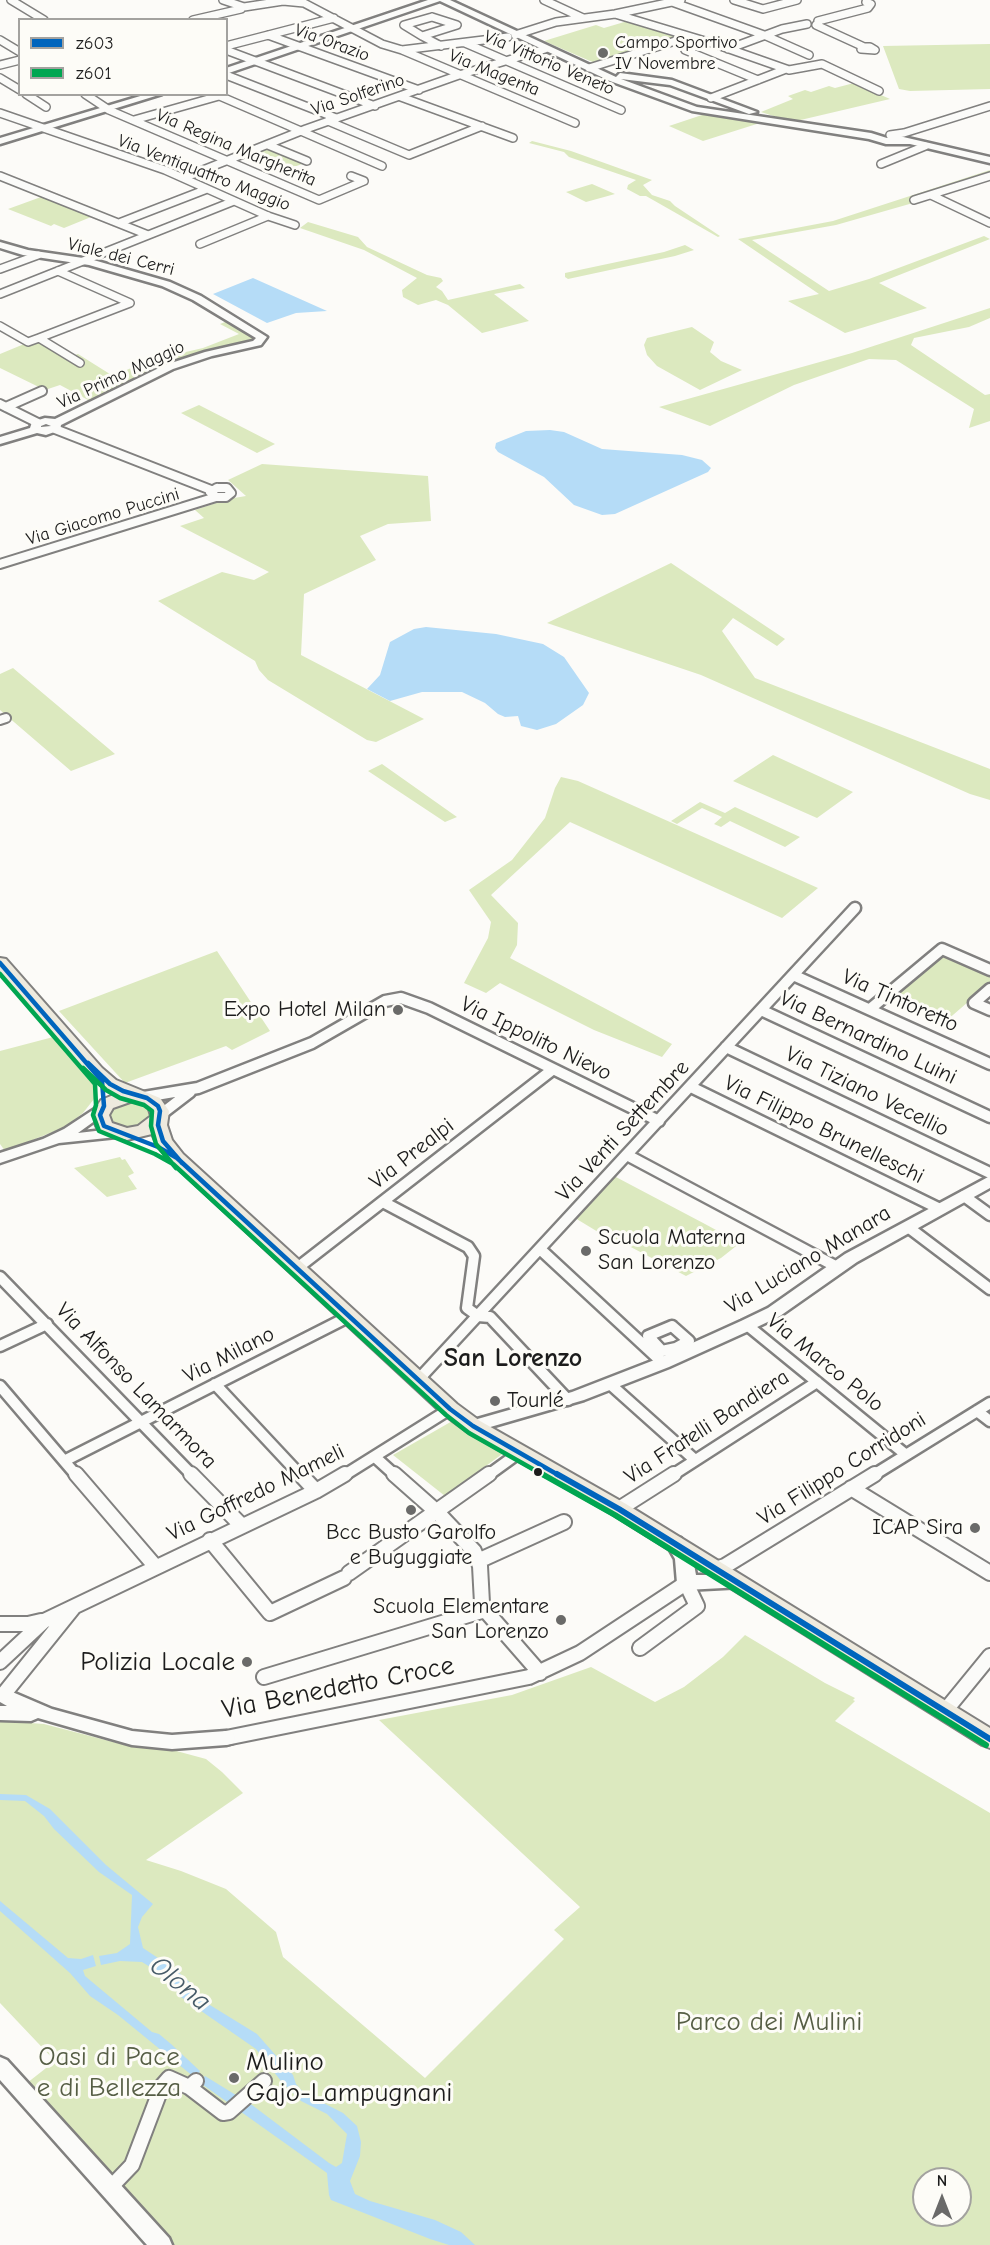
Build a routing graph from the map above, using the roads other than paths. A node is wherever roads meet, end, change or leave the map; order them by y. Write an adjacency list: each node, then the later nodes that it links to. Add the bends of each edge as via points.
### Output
1 (11, 0): 15 (street)
2 (223, 0): 13 (street)
3 (436, 0): 20 (street)
4 (443, 0): 25 (street)
5 (544, 0): 18 (street)
6 (681, 0): 12 (street)
7 (735, 0): 8 (street, via 763,9)
8 (797, 0)
9 (291, 1): 13 (street); 17 (street, Via Magenta, via 307,4)
10 (858, 1): 11 (street)
11 (868, 1): 19 (street, via 868,8)
12 (672, 2): 14 (street); 22 (street)
13 (244, 8): 16 (street)
14 (615, 14): 18 (street); 26 (street)
15 (41, 18)
16 (200, 18)
17 (334, 18): 20 (street, Via Magenta); 21 (street)
18 (583, 18): 25 (street)
19 (817, 23): 22 (street); 34 (street)
20 (353, 28): 31 (street); 38 (street, Via Magenta)
21 (268, 35): 28 (street); 31 (street, Via Orazio)
22 (764, 35): 37 (street); 40 (street)
23 (228, 36): 28 (street)
24 (422, 36): 24 (street, via 404,25 432,17 457,25); 32 (street)
25 (512, 36): 30 (street); 36 (street)
26 (688, 37): 29 (street); 45 (street)
27 (0, 40): 39 (street)
28 (241, 42): 33 (street)
29 (709, 42): 37 (street); 52 (street, via 685,50)
30 (465, 43): 32 (street); 43 (street, Via Vittorio Veneto)
31 (299, 46): 42 (street); 54 (street, Via Orazio)
32 (442, 46): 38 (street)
33 (228, 47)
34 (864, 47)
35 (228, 49): 42 (street)
36 (545, 49): 43 (street, Via Solferino); 45 (street)
37 (728, 49): 46 (street)
38 (402, 50): 49 (street, Via Magenta)
39 (18, 51)
40 (809, 56)
41 (18, 60): 44 (street)
42 (256, 61): 47 (street); 63 (street)
43 (506, 61): 49 (street, Via Solferino); 68 (street, Via Vittorio Veneto)
44 (0, 65)
45 (591, 69): 50 (street)
46 (786, 69): 52 (street); 55 (street, via 822,64)
47 (228, 72)
48 (228, 74): 73 (street)
49 (459, 75): 54 (street, Via Solferino); 76 (street, Via Magenta)
50 (615, 77): 62 (street, via 672,83); 71 (street, via 668,101)
51 (0, 78): 53 (street)
52 (758, 80): 62 (street)
53 (18, 89)
54 (419, 90): 61 (street, Via Solferino)
55 (879, 91)
56 (29, 96): 66 (street)
57 (88, 96): 67 (street, Via Regina Margherita)
58 (152, 96): 67 (street)
59 (214, 96): 74 (street)
60 (219, 96): 80 (street)
61 (401, 97): 63 (street, Via Solferino); 78 (street)
62 (711, 98): 64 (street)
63 (375, 106): 73 (street, Via Solferino)
64 (735, 106): 71 (street); 77 (street)
65 (990, 106): 69 (street)
66 (46, 107)
67 (109, 110): 74 (street, Via Regina Margherita); 79 (street)
68 (621, 110)
69 (977, 110): 72 (street); 82 (street)
70 (0, 113): 79 (street, Via Ventiquattro Maggio)
71 (720, 114): 77 (street)
72 (990, 116)
73 (336, 118): 75 (street, Via Solferino)
74 (134, 120): 87 (street, Via Regina Margherita)
75 (328, 121): 78 (street, via 409,154); 80 (street, Via Solferino)
76 (575, 123)
77 (787, 123): 82 (street)
78 (482, 126): 81 (street)
79 (42, 129): 83 (street); 94 (street, Via Ventiquattro Maggio)
80 (300, 131): 84 (street, Via Solferino); 90 (street)
81 (513, 138)
82 (895, 138): 85 (street)
83 (0, 141)
84 (268, 145): 87 (street, Via Solferino); 88 (street)
85 (925, 146): 86 (street); 89 (street)
86 (990, 160)
87 (230, 161): 92 (street, Via Regina Margherita, via 319,200 364,181); 94 (street, Via Solferino)
88 (307, 161)
89 (881, 164)
90 (382, 165)
91 (0, 176): 100 (street)
92 (351, 176)
93 (990, 176): 96 (street)
94 (183, 178): 95 (street, Via Ventiquattro Maggio)
95 (207, 189): 98 (street, Via Ventiquattro Maggio); 100 (street)
96 (931, 195): 97 (street); 101 (street)
97 (914, 200)
98 (234, 201): 99 (street, Via Ventiquattro Maggio); 103 (street)
99 (268, 216): 102 (street, Via Ventiquattro Maggio); 104 (street)
100 (118, 223): 103 (street)
101 (990, 223)
102 (295, 225)
103 (148, 235): 107 (street)
104 (200, 244)
105 (0, 245): 106 (street, Viale dei Cerri)
106 (38, 255): 107 (street, Viale dei Cerri); 108 (street)
107 (83, 261): 109 (street); 112 (street, Viale dei Cerri, via 175,287)
108 (0, 269)
109 (57, 271): 110 (street); 113 (street, via 130,303 119,311)
110 (0, 294)
111 (0, 326): 113 (street, via 28,342)
112 (259, 333): 118 (street, Via Primo Maggio, via 263,338 259,342 175,365)
113 (39, 338): 114 (street)
114 (80, 363)
115 (42, 391): 116 (street)
116 (3, 405): 117 (street)
117 (37, 426): 118 (street, Via Primo Maggio, via 46,432); 119 (street, Via Primo Maggio)
118 (55, 426): 120 (street, Via Giacomo Puccini, via 214,494)
119 (0, 441)
120 (0, 564)
121 (855, 908): 124 (street, Via Venti Settembre)
122 (0, 963): 132 (main road)
123 (990, 970): 126 (street, via 942,949)
124 (793, 975): 126 (street, Via Tintoretto); 127 (street, Via Venti Settembre)
125 (990, 989): 128 (street, via 974,1003)
126 (870, 1009): 130 (street, Via Tintoretto)
127 (761, 1010): 129 (street, Via Venti Settembre); 138 (street, Via Bernardino Luini)
128 (990, 1010)
129 (726, 1047): 133 (street, Via Venti Settembre); 145 (street, Via Tiziano Vecellio)
130 (990, 1064)
131 (552, 1070): 134 (street, Via Ippolito Nievo, via 429,1008 395,999 312,1043); 139 (street, Via Ippolito Nievo); 148 (street, Via Prealpi)
132 (96, 1072): 135 (main road, via 110,1084); 136 (main road, via 102,1081)
133 (691, 1087): 139 (street, Via Venti Settembre); 149 (street, Via Filippo Brunelleschi)
134 (198, 1088): 135 (street); 137 (street, via 168,1107)
135 (139, 1096): 136 (main road, via 113,1100); 137 (main road, via 158,1106)
136 (103, 1108): 140 (main road, via 100,1115 104,1126); 141 (street)
137 (160, 1117): 140 (main road, via 144,1131); 144 (main road, via 163,1141)
138 (990, 1117)
139 (659, 1121): 142 (street, Via Venti Settembre)
140 (124, 1134): 141 (street); 144 (main road)
141 (48, 1142): 143 (street)
142 (627, 1155): 152 (street, Via Venti Settembre); 153 (street)
143 (0, 1158)
144 (177, 1158): 154 (main road)
145 (990, 1173)
146 (990, 1181): 147 (street, Via Luciano Manara)
147 (964, 1196): 149 (street, Via Luciano Manara); 150 (street)
148 (383, 1202): 154 (street, Via Prealpi); 157 (street, via 468,1247 474,1256 466,1303)
149 (940, 1209): 151 (street, Via Luciano Manara)
150 (990, 1215)
151 (908, 1227): 153 (street, Via Luciano Manara); 156 (street)
152 (540, 1249): 157 (street, Via Venti Settembre); 162 (street)
153 (837, 1267): 160 (street, Via Luciano Manara)
154 (296, 1269): 158 (main road)
155 (0, 1276): 159 (street, Via Alfonso Lamarmora)
156 (990, 1289)
157 (478, 1316): 163 (street, Via Venti Settembre); 168 (street, via 490,1317)
158 (348, 1317): 163 (main road); 165 (street, Via Milano)
159 (47, 1324): 161 (street); 172 (street, Via Alfonso Lamarmora)
160 (747, 1325): 162 (street, Via Luciano Manara, via 678,1352); 164 (street, Via Marco Polo)
161 (0, 1346)
162 (663, 1363): 166 (street, Via Luciano Manara)
163 (418, 1380): 170 (main road)
164 (817, 1382): 176 (street, Via Marco Polo); 178 (street, Via Fratelli Bandiera)
165 (215, 1384): 172 (street, Via Milano); 181 (street)
166 (610, 1384): 168 (street, Via Luciano Manara); 178 (street)
167 (0, 1386): 179 (street)
168 (568, 1400): 174 (street, Via Luciano Manara)
169 (990, 1404): 171 (street, Via Filippo Corridoni)
170 (450, 1408): 174 (main road); 177 (street, Via Goffredo Mameli)
171 (977, 1411): 173 (street); 176 (street, Via Filippo Corridoni)
172 (142, 1421): 179 (street, Via Milano); 185 (street, Via Alfonso Lamarmora)
173 (990, 1421)
174 (473, 1426): 175 (main road)
175 (520, 1452): 182 (main road); 183 (street)
176 (905, 1454): 180 (street, Via Filippo Corridoni)
177 (375, 1457): 181 (street, Via Goffredo Mameli); 183 (street)
178 (695, 1460): 182 (street, Via Fratelli Bandiera)
179 (64, 1461): 188 (street)
180 (851, 1488): 189 (street); 190 (street, Via Filippo Corridoni)
181 (316, 1491): 185 (street, Via Goffredo Mameli)
182 (620, 1509): 190 (main road, via 675,1543)
183 (437, 1512): 186 (street, via 346,1576 270,1613); 187 (street, via 474,1551)
184 (564, 1522): 187 (street)
185 (242, 1526): 186 (street, Via Goffredo Mameli)
186 (210, 1540): 188 (street, Via Goffredo Mameli)
187 (478, 1561): 192 (street)
188 (155, 1566): 191 (street, Via Goffredo Mameli)
189 (990, 1573)
190 (701, 1577): 195 (street, via 697,1606); 198 (street, Via Benedetto Croce, via 580,1653); 201 (main road, via 736,1582)
191 (75, 1605): 193 (street, Via Goffredo Mameli); 200 (street, Via Goffredo Mameli)
192 (485, 1610): 198 (street); 199 (street)
193 (44, 1621): 194 (street, Via Goffredo Mameli); 197 (street, Via Goffredo Mameli)
194 (0, 1624)
195 (640, 1648)
196 (990, 1656): 201 (street)
197 (0, 1662)
198 (540, 1673): 202 (street, Via Benedetto Croce)
199 (264, 1677)
200 (1, 1702): 202 (street, Via Benedetto Croce, via 145,1740)
201 (945, 1711): 203 (main road)
202 (226, 1738)
203 (990, 1739)
204 (0, 2066): 206 (street)
205 (264, 2081): 206 (street, via 224,2113 192,2084 169,2078 162,2086 132,2165)
206 (110, 2188): 207 (street)
207 (161, 2245)

